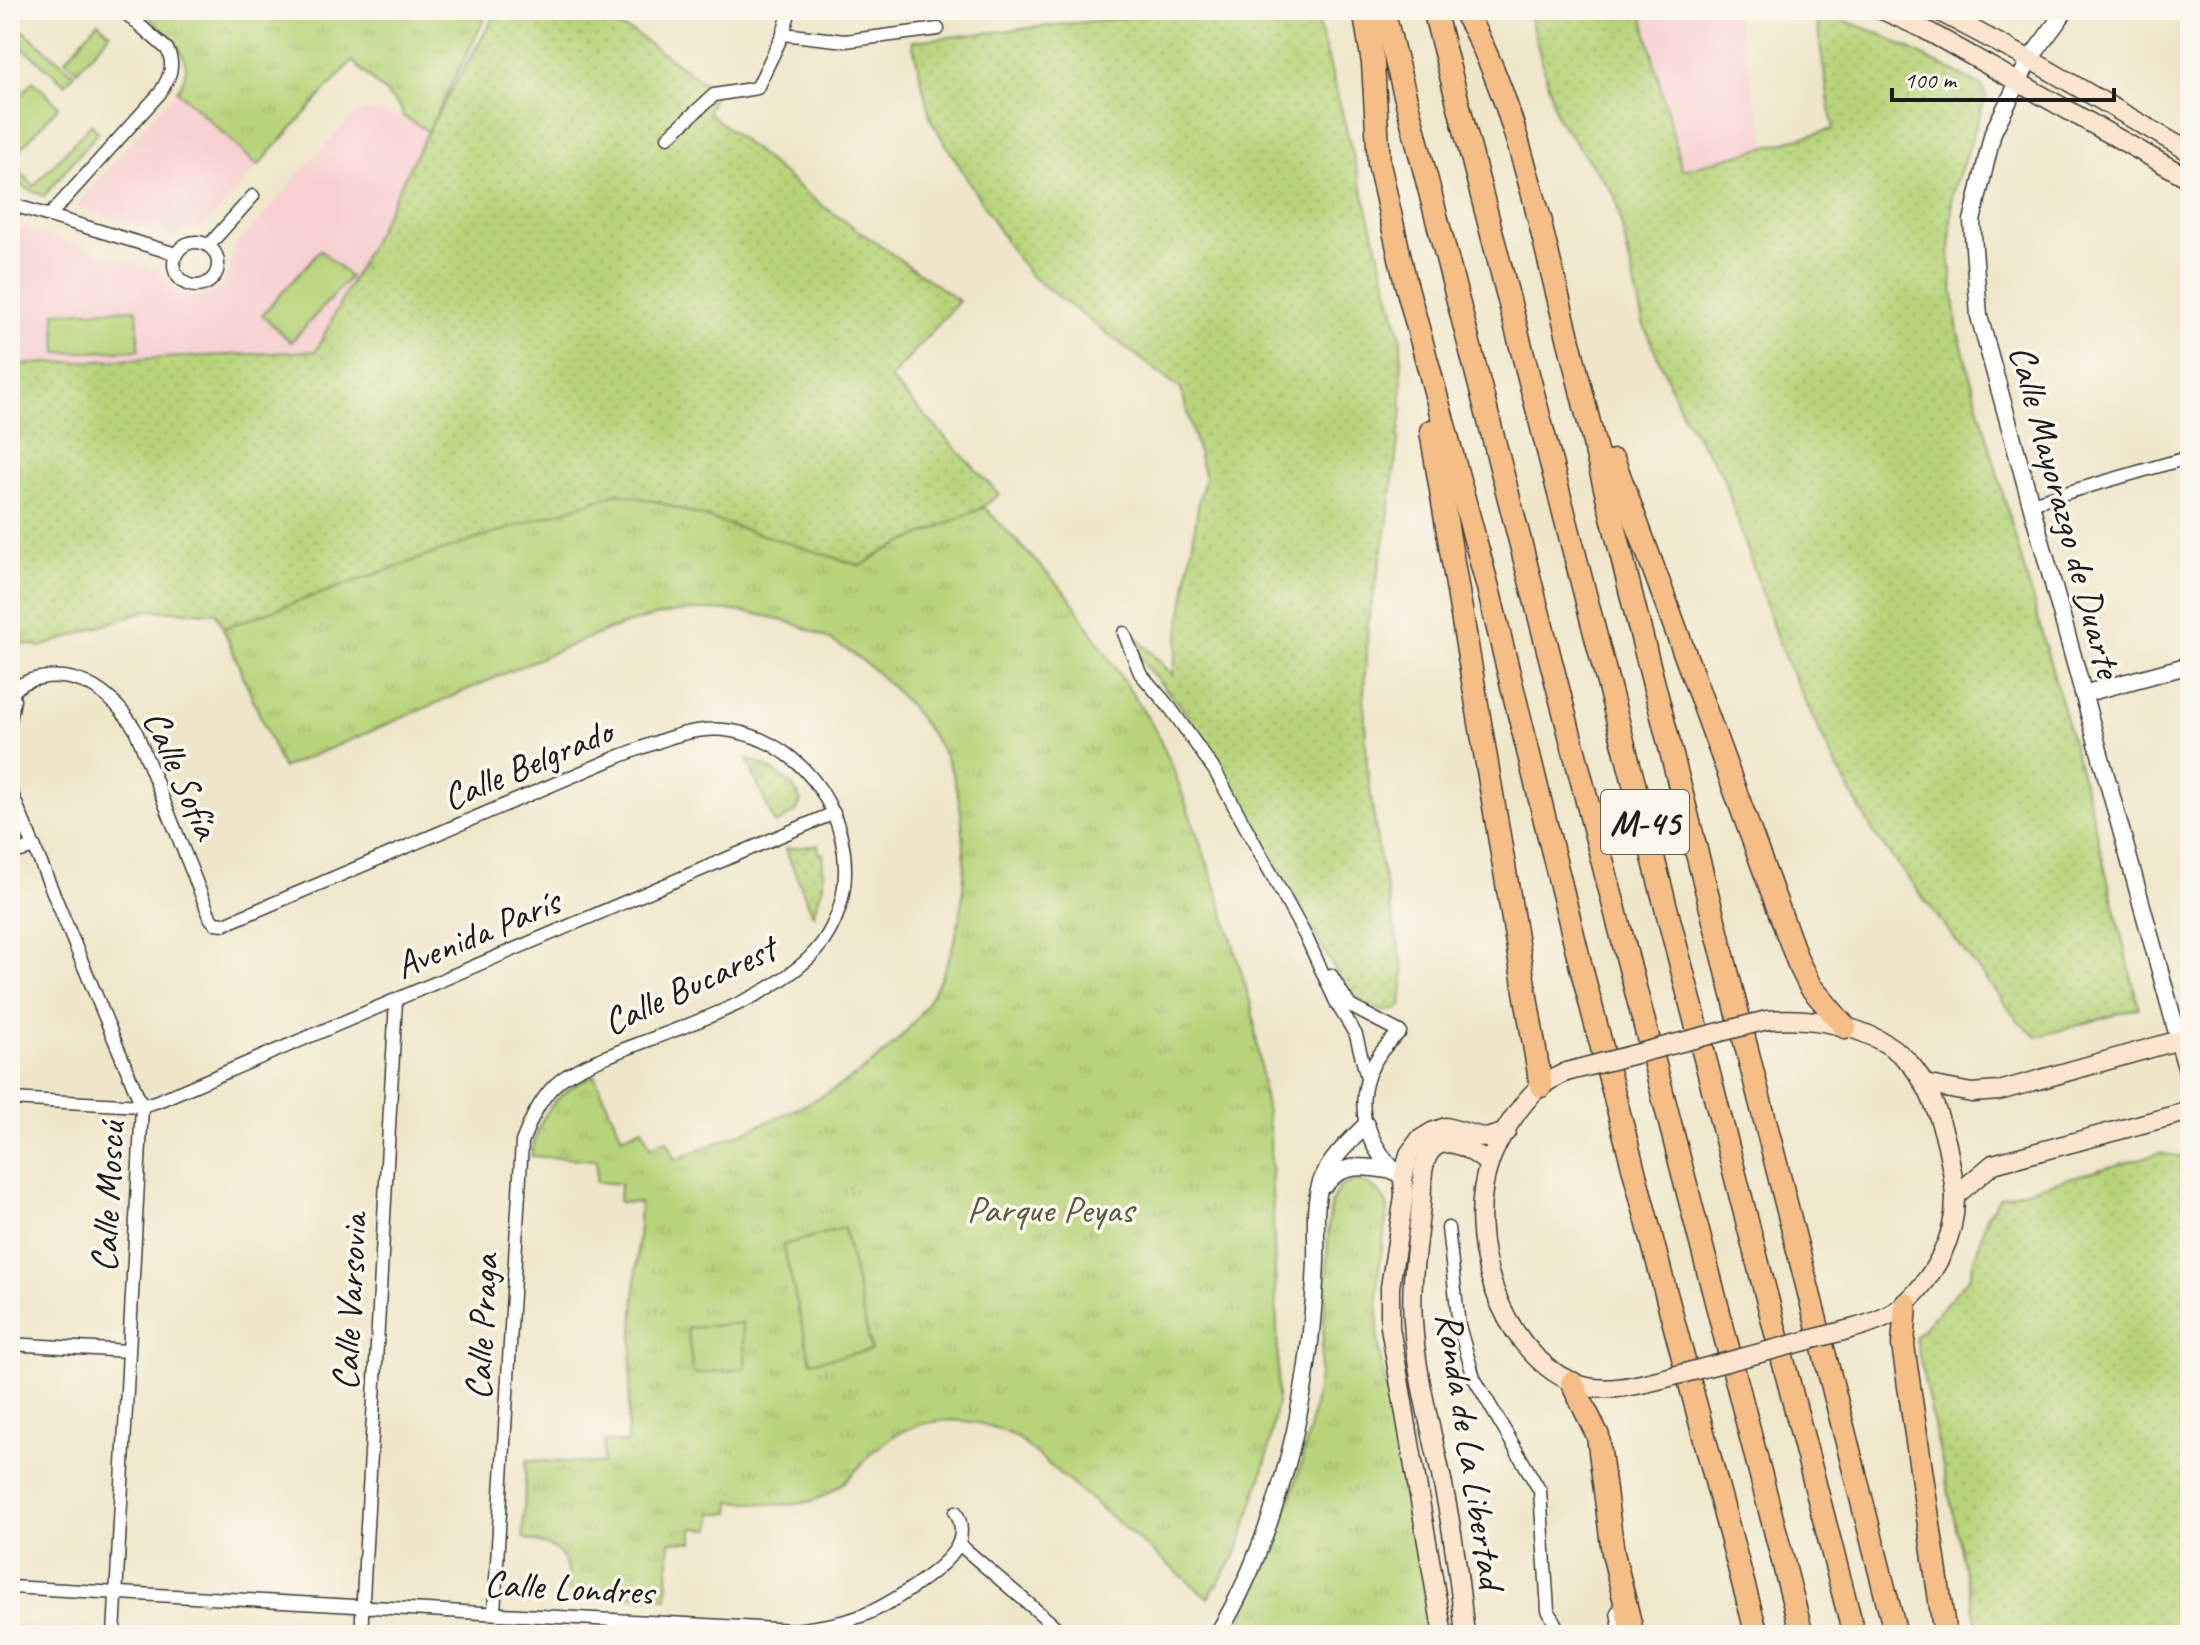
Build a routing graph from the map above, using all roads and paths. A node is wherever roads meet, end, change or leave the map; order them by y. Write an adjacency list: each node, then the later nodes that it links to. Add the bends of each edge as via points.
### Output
1 (122, 10): 20 (street, via 167,49 172,70 160,93)
2 (790, 10): 11 (street)
3 (1364, 10): 23 (highway, via 1379,164)
4 (1383, 10): 79 (highway, M-45)
5 (1434, 10): 80 (highway, M-45)
6 (1463, 10): 19 (highway, via 1497,77)
7 (1882, 10): 13 (main road)
8 (1936, 10): 12 (main road)
9 (2066, 10): 12 (street, Calle Mayorazgo de Duarte)
10 (938, 29): 11 (street, via 845,41)
11 (783, 34): 14 (street, via 757,88 714,95)
12 (2030, 59): 13 (street, Calle Mayorazgo de Duarte); 15 (main road)
13 (2017, 81): 16 (main road); 25 (street, Calle Mayorazgo de Duarte, via 1993,132 1972,221 1979,316)
14 (668, 137)
15 (2190, 152)
16 (2190, 179)
17 (253, 196): 21 (street)
18 (10, 204): 20 (street)
19 (1536, 207): 38 (highway, via 1622,487 1787,932 1810,986); 81 (highway)
20 (50, 215): 22 (street)
21 (209, 245): 22 (street, via 188,243); 22 (street, via 218,269 203,285 182,281 175,269)
22 (176, 254)
23 (1405, 280): 44 (highway); 78 (highway)
24 (2190, 457): 25 (street)
25 (2031, 503): 29 (street, Calle Mayorazgo de Duarte)
26 (1124, 633): 36 (street, via 1140,673 1215,771)
27 (2190, 665): 29 (street)
28 (12, 689): 30 (street); 35 (street, Calle Sofía, via 50,676 71,678 116,703 135,729 211,919)
29 (2083, 694): 39 (street, Calle Mayorazgo de Duarte)
30 (10, 721)
31 (10, 789): 33 (street, Calle Moscú)
32 (834, 813): 35 (street, Calle Belgrado, via 808,772 773,747 730,730 691,732 620,756); 37 (street, Avenida París); 40 (street, Calle Bucarest, via 843,845 844,887 834,923 807,962 754,996)
33 (35, 847): 34 (street); 46 (street, Calle Moscú)
34 (10, 854)
35 (225, 924)
36 (1307, 939): 41 (street, via 1356,1035); 41 (street, via 1350,1006 1400,1032 1380,1052)
37 (396, 1000): 46 (street, Avenida París); 64 (street, Calle Varsovia)
38 (1845, 1027): 43 (main road, via 1895,1052); 44 (main road, bridge, via 1809,1019 1767,1020 1566,1072)
39 (2184, 1039): 42 (main road); 43 (main road, via 1999,1091 1972,1093)
40 (580, 1068): 65 (street, Calle Praga, via 552,1088 522,1142)
41 (1367, 1078): 48 (street)
42 (2190, 1078)
43 (1924, 1084): 53 (main road, via 1942,1127)
44 (1541, 1086): 49 (main road)
45 (10, 1099): 46 (street)
46 (142, 1106): 57 (street, Calle Moscú)
47 (2190, 1111): 53 (main road, via 1993,1164)
48 (1366, 1125): 51 (street, via 1376,1149); 52 (street, via 1322,1179)
49 (1506, 1132): 50 (main road); 51 (main road, Ronda de La Libertad, via 1486,1138 1446,1127 1432,1132 1419,1140)
50 (1489, 1164): 58 (main road, via 1481,1224 1495,1292 1531,1354); 74 (main road, Ronda de La Libertad, via 1448,1143 1434,1148 1423,1176 1414,1270 1413,1321 1421,1384 1444,1492)
51 (1399, 1174): 52 (street, via 1347,1168 1332,1176); 73 (main road, Ronda de La Libertad, via 1404,1196 1390,1287 1390,1327)
52 (1318, 1196): 72 (street, via 1313,1313 1301,1402 1259,1549)
53 (1955, 1196): 55 (main road, via 1946,1245)
54 (1448, 1228): 75 (street, via 1459,1326 1474,1378 1540,1491 1548,1610)
55 (1906, 1304): 58 (main road, bridge, via 1869,1324 1662,1379 1611,1388); 82 (highway, via 1903,1345)
56 (10, 1344): 57 (street)
57 (128, 1351): 63 (street, Calle Moscú)
58 (1572, 1383): 61 (highway, via 1598,1436)
59 (956, 1512): 60 (street, via 962,1530)
60 (959, 1544): 67 (street, Calle Londres, via 890,1602); 71 (street)
61 (1613, 1553): 76 (street); 77 (highway)
62 (10, 1587): 63 (street, Calle Londres)
63 (116, 1593): 64 (street, Calle Londres); 68 (street, Calle Moscú)
64 (362, 1606): 65 (street, Calle Londres); 69 (street, Calle Varsovia)
65 (494, 1613): 66 (street, Calle Londres)
66 (606, 1619): 67 (street, Calle Londres); 70 (street)
67 (827, 1630)
68 (114, 1635)
69 (361, 1635)
70 (605, 1635)
71 (1065, 1635)
72 (1217, 1635)
73 (1443, 1635)
74 (1465, 1635)
75 (1561, 1635)
76 (1621, 1635)
77 (1633, 1635)
78 (1757, 1635)
79 (1802, 1635)
80 (1854, 1635)
81 (1896, 1635)
82 (1945, 1635)

